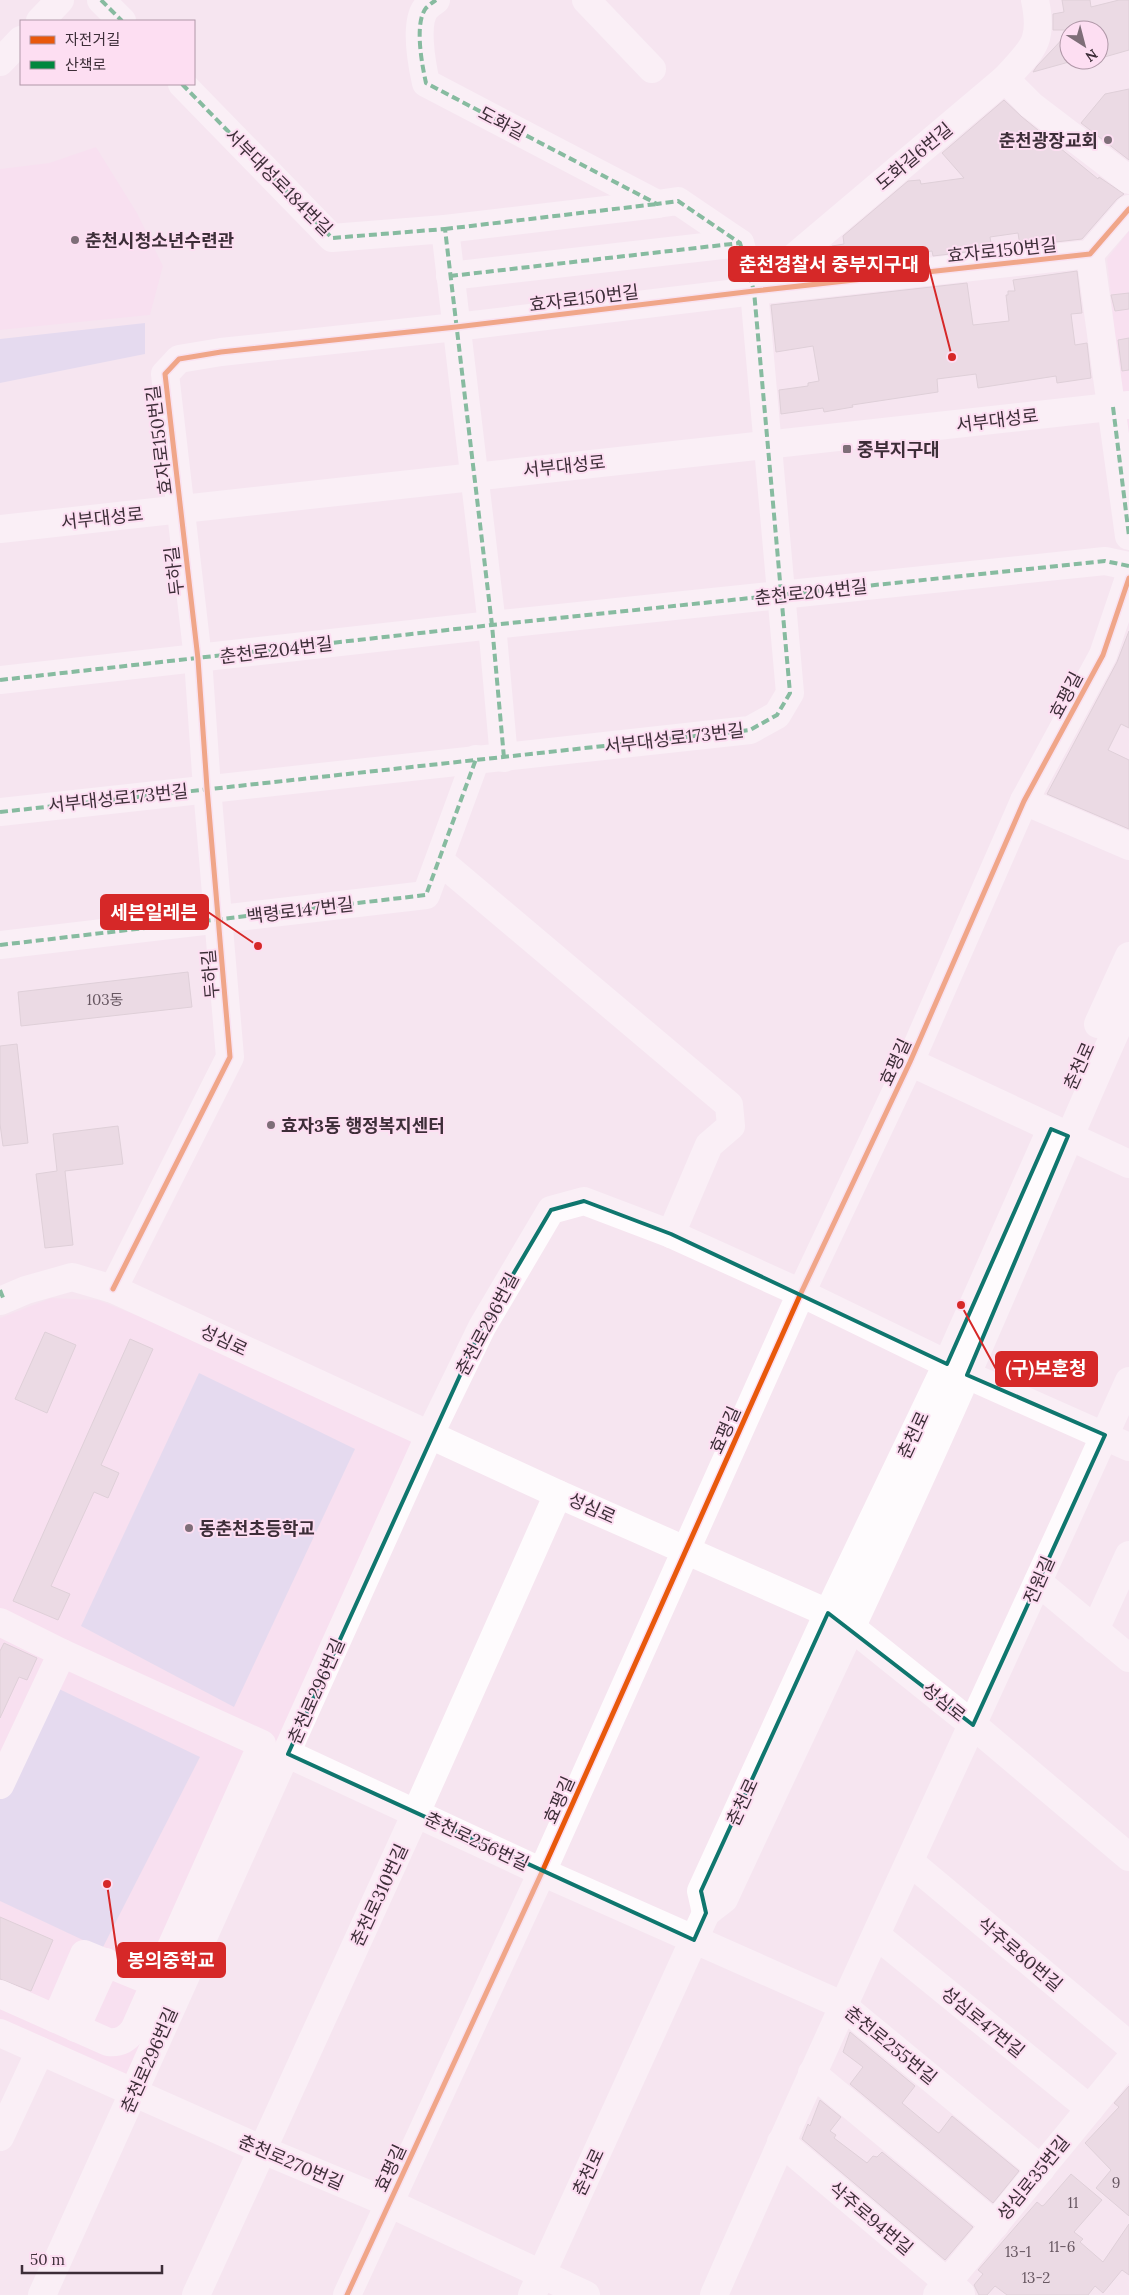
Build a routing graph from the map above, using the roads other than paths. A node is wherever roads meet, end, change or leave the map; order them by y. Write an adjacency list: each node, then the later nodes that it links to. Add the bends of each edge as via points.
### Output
1 (60, 0): 6 (street)
2 (101, 0): 7 (street)
3 (586, 0): 8 (street)
4 (1035, 0): 9 (street, 도화길6번길, via 1038,36 1029,52)
5 (426, 3): 12 (street, 도화길, via 420,36 426,83)
6 (41, 20)
7 (121, 20)
8 (652, 69)
9 (1005, 79): 11 (street, via 1031,105); 18 (street, 도화길6번길)
10 (183, 85): 14 (street, 서부대성로184번길, via 332,238)
11 (1129, 180)
12 (657, 204): 14 (street, 도화길); 15 (street, 도화길, via 678,201)
13 (1129, 209): 16 (street)
14 (445, 229): 17 (street)
15 (740, 243): 17 (street); 18 (street)
16 (1090, 254): 18 (street, 효자로150번길); 20 (street)
17 (450, 276): 19 (street)
18 (754, 291): 19 (street, 효자로150번길); 21 (street)
19 (456, 327): 22 (street); 23 (street, 효자로150번길, via 179,359 165,374)
20 (1121, 406): 21 (street, 서부대성로); 25 (street)
21 (769, 446): 22 (street, 서부대성로); 28 (street, 서부대성로173번길)
22 (474, 475): 23 (street, 서부대성로); 29 (street)
23 (181, 510): 24 (street, 서부대성로); 30 (street, 두하길)
24 (0, 529)
25 (1129, 536)
26 (1129, 566): 28 (street, 춘천로204번길, via 1104,561)
27 (1129, 578): 35 (street, 효평길, via 1103,655)
28 (781, 595): 29 (street, 춘천로204번길); 32 (street, 서부대성로173번길, via 790,693 777,715 750,730)
29 (492, 625): 30 (street, 춘천로204번길); 32 (street)
30 (198, 659): 31 (street, 춘천로204번길); 34 (street, 두하길)
31 (0, 680)
32 (504, 758): 33 (street, 서부대성로173번길)
33 (476, 759): 34 (street, 서부대성로173번길); 38 (street, 백령로147번길)
34 (206, 788): 36 (street, 서부대성로173번길); 39 (street, 두하길)
35 (1024, 801): 37 (street); 43 (street, 효평길)
36 (0, 812)
37 (1129, 846)
38 (440, 861): 39 (street, 백령로147번길, via 426,895); 46 (street, via 729,1105 731,1126 709,1145)
39 (219, 920): 40 (street, 백령로147번길); 47 (street, 두하길, via 230,1057)
40 (0, 945)
41 (1129, 956): 44 (street, 춘천로)
42 (1129, 1002): 44 (street, 춘천로)
43 (910, 1062): 44 (street, 효평길); 48 (street, 효평길)
44 (1060, 1132): 45 (street, 효평길); 50 (street, 춘천로)
45 (1129, 1164)
46 (671, 1234): 48 (street); 52 (street, 춘천로296번길, via 584,1201 551,1210 482,1327)
47 (113, 1289): 49 (street, 성심로, via 72,1277); 52 (street, 성심로)
48 (801, 1293): 50 (street); 56 (street, 효평길)
49 (1, 1297)
50 (957, 1369): 53 (street); 59 (street, 춘천로)
51 (1129, 1381): 53 (street, 전원길)
52 (430, 1434): 55 (street, 성심로); 65 (street, 춘천로296번길)
53 (1105, 1435): 54 (street); 58 (street, 전원길)
54 (1129, 1447)
55 (558, 1494): 56 (street, 성심로); 67 (street, 춘천로310번길)
56 (686, 1550): 59 (street, 성심로); 70 (street, 효평길)
57 (1129, 1555): 61 (street)
58 (1038, 1582): 61 (street); 64 (street, 전원길)
59 (839, 1620): 64 (street, 성심로); 72 (street, 춘천로, via 724,1899 706,1913)
60 (0, 1622): 62 (street)
61 (1095, 1630): 63 (street)
62 (62, 1653): 66 (street); 73 (street, via 262,1744)
63 (1129, 1658)
64 (973, 1725): 68 (street, 성심로); 69 (street)
65 (288, 1754): 67 (street, 춘천로256번길); 82 (street, 춘천로296번길)
66 (0, 1785)
67 (416, 1813): 70 (street, 춘천로256번길); 86 (street, 춘천로310번길)
68 (1129, 1857)
69 (910, 1862): 71 (street); 78 (street, 삭주로80번길)
70 (542, 1872): 72 (street, 춘천로256번길); 88 (street, 효평길)
71 (876, 1935): 75 (street); 83 (street, 성심로47번길)
72 (694, 1940): 75 (street, 춘천로255번길); 90 (street, 춘천로)
73 (155, 1983): 76 (street, via 134,2030 118,2043); 76 (street, via 84,1954)
74 (0, 1994): 76 (street)
75 (842, 2005): 81 (street); 87 (street, 춘천로255번길)
76 (66, 2024)
77 (0, 2033): 79 (street, 춘천로270번길)
78 (1129, 2045)
79 (40, 2051): 82 (street, 춘천로270번길); 84 (street)
80 (1129, 2061): 83 (street, 성심로35번길)
81 (812, 2073): 85 (street); 89 (street)
82 (134, 2094): 86 (street, 춘천로270번길); 92 (street, 춘천로296번길)
83 (1090, 2109): 87 (street, 성심로35번길)
84 (0, 2137)
85 (781, 2142): 91 (street, 삭주로94번길); 96 (street)
86 (263, 2150): 88 (street, 춘천로270번길); 93 (street, 춘천로310번길)
87 (1041, 2169): 89 (street, 성심로35번길)
88 (389, 2203): 90 (street, 춘천로270번길); 94 (street, 효평길)
89 (995, 2225): 91 (street, 성심로35번길)
90 (537, 2285): 95 (street, 춘천로270번길)
91 (949, 2291)
92 (42, 2295)
93 (196, 2295)
94 (347, 2295)
95 (586, 2295)
96 (714, 2295)

